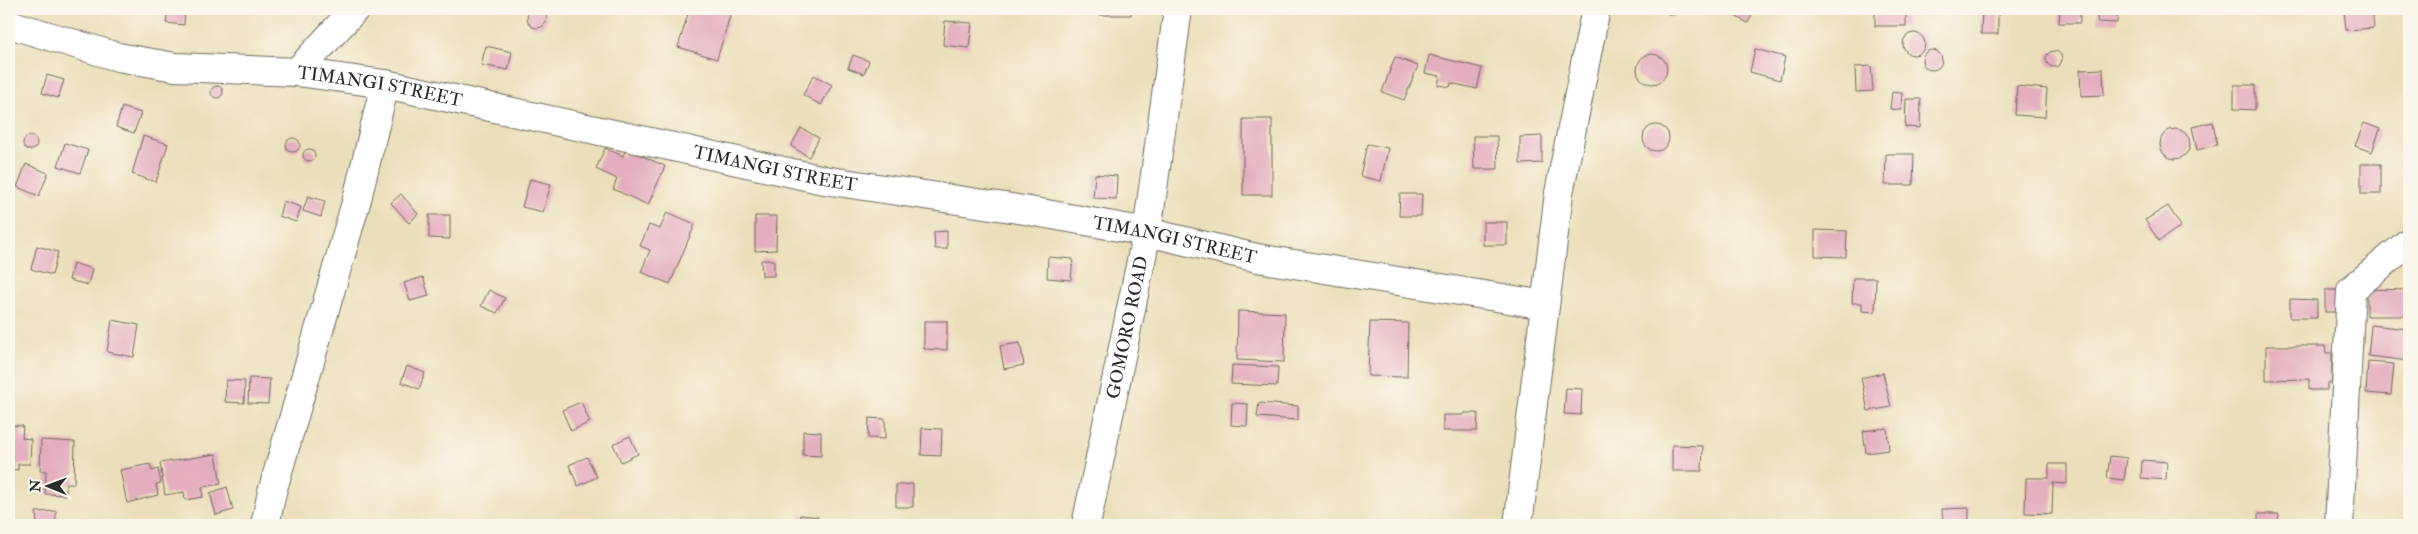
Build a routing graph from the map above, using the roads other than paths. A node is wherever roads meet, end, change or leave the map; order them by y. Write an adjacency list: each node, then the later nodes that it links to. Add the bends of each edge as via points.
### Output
1 (355, 9): 5 (street)
2 (1178, 9): 7 (street, GOMORO ROAD)
3 (1596, 9): 9 (street, via 1558,193)
4 (9, 24): 5 (street, TIMANGI STREET, via 118,57 175,67)
5 (298, 72): 6 (street, TIMANGI STREET)
6 (385, 84): 7 (street, TIMANGI STREET, via 824,180); 10 (street, via 357,199)
7 (1147, 232): 9 (street, TIMANGI STREET, via 1257,258); 11 (street, GOMORO ROAD)
8 (2409, 242): 13 (street, via 2351,290)
9 (1545, 305): 12 (street)
10 (265, 525)
11 (1086, 525)
12 (1518, 525)
13 (2340, 525)

